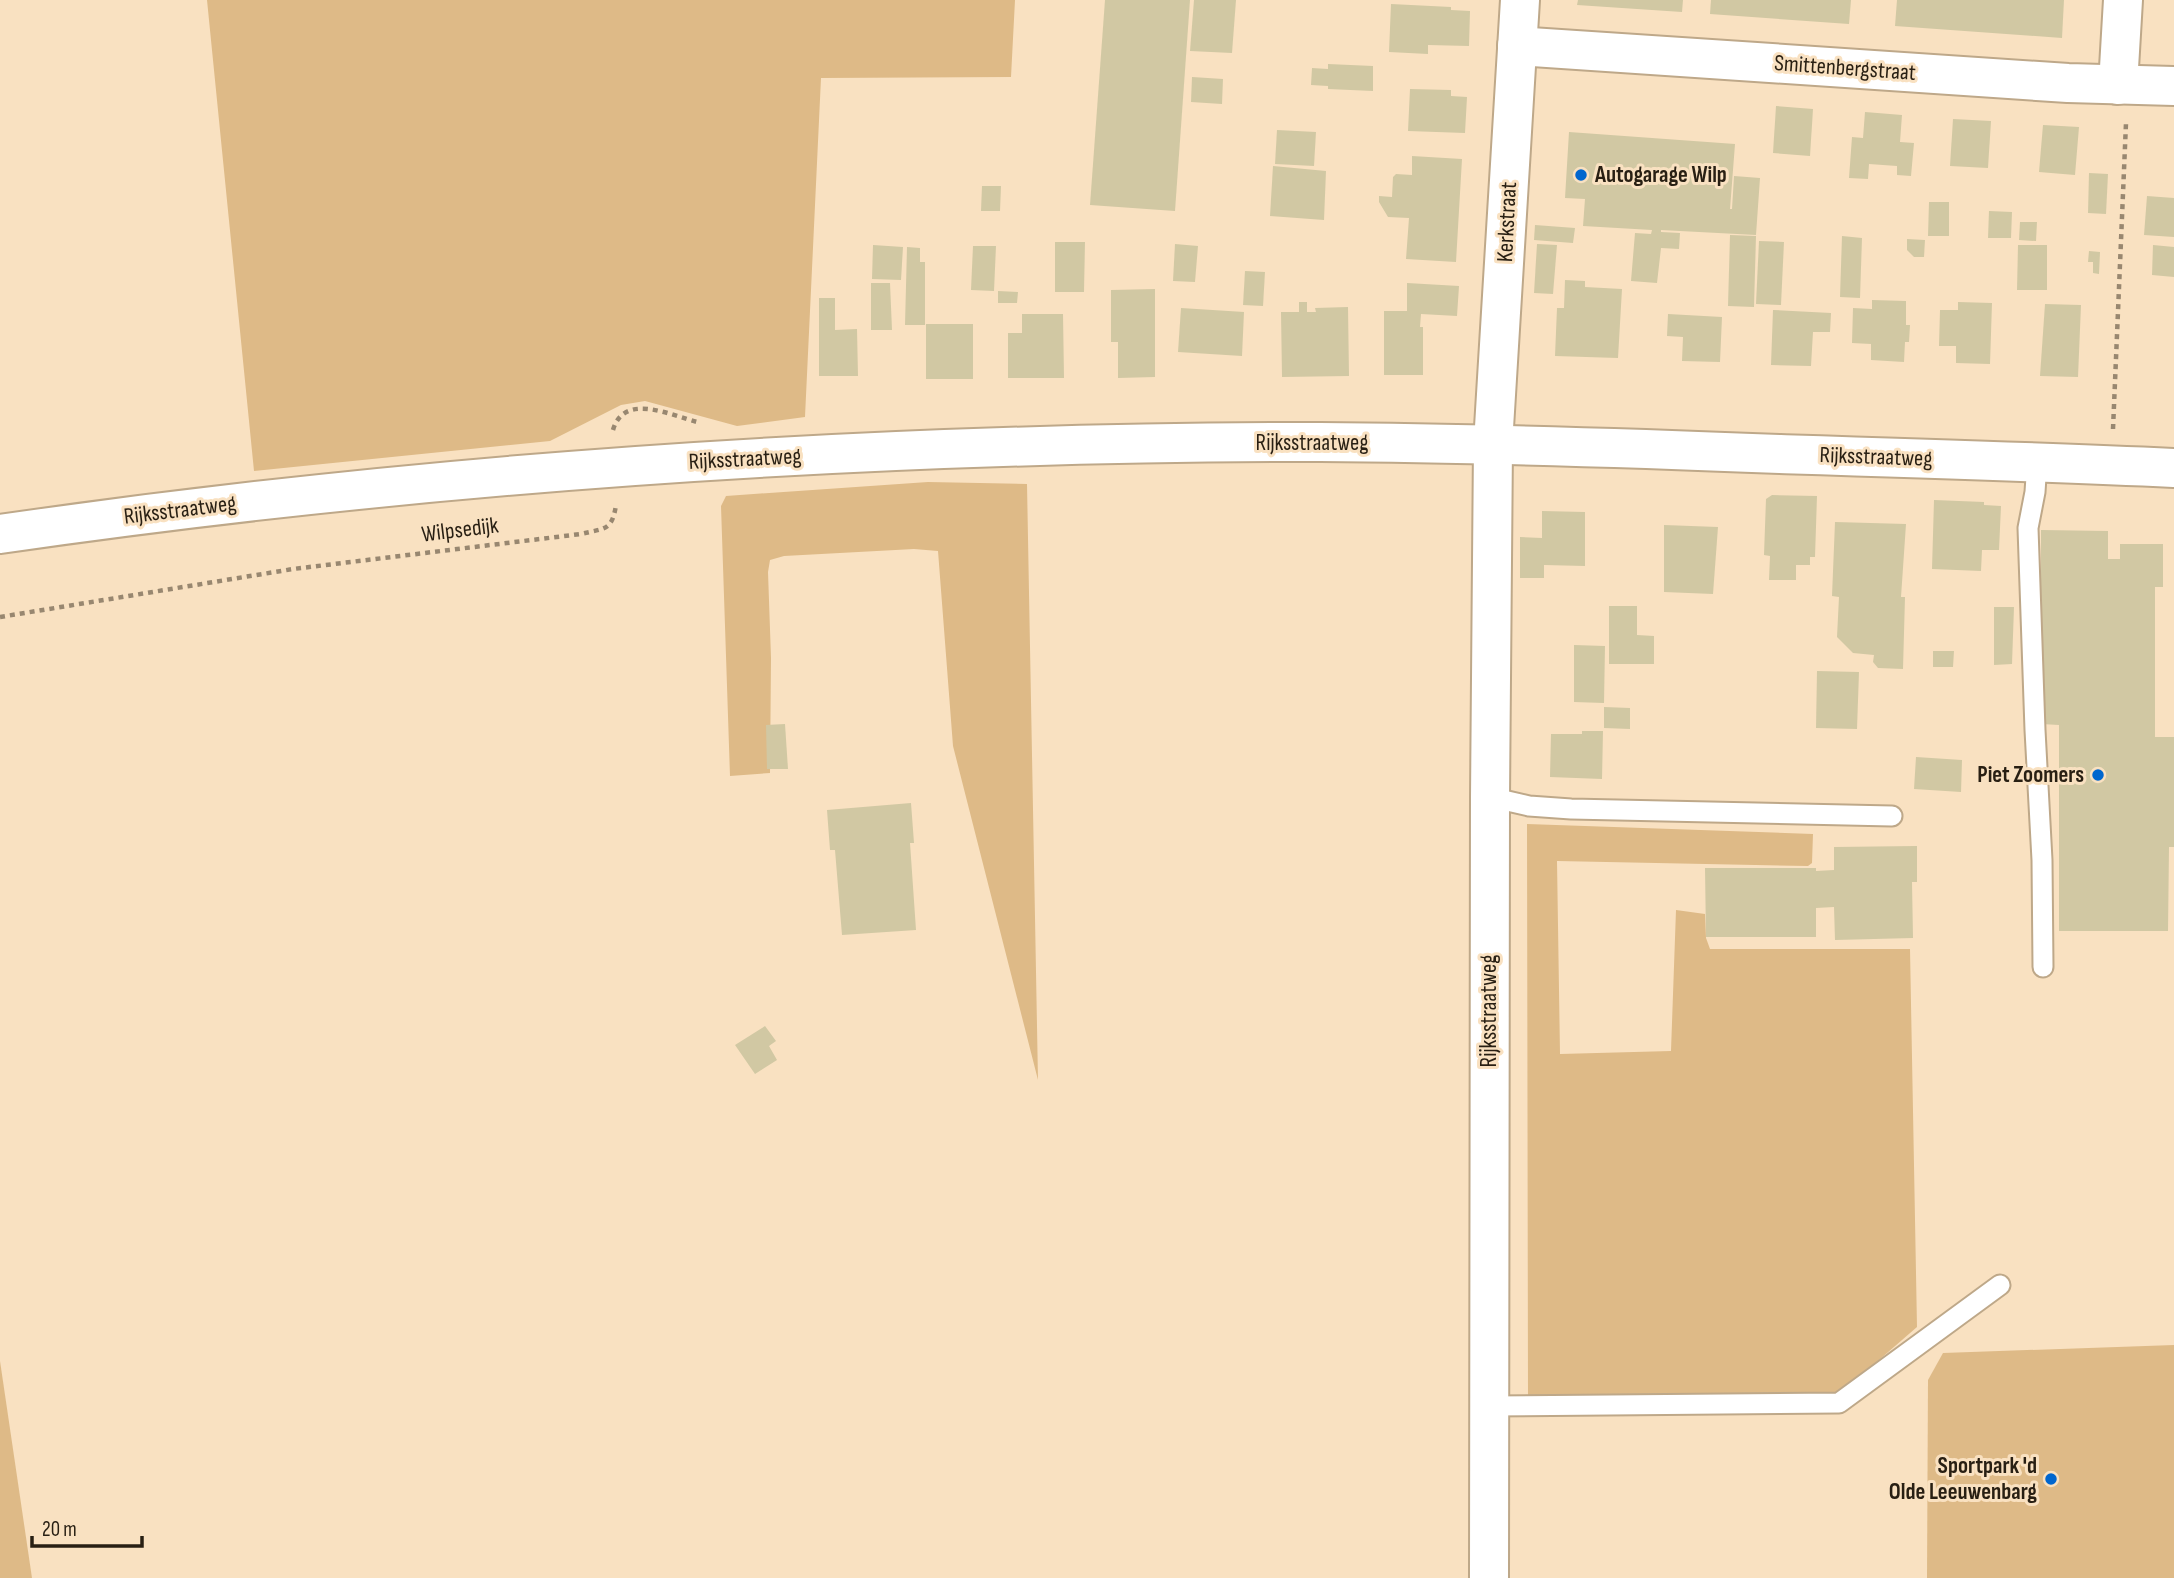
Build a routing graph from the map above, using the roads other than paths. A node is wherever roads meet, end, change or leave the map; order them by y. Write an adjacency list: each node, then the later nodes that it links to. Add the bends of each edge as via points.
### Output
1 (1520, 0): 3 (street, Kerkstraat)
2 (2123, 0): 4 (street)
3 (1517, 46): 4 (street, Smittenbergstraat); 6 (street, Kerkstraat)
4 (2118, 85): 5 (street, Smittenbergstraat)
5 (2174, 86)
6 (1493, 444): 7 (street, Rijksstraatweg); 9 (street, Rijksstraatweg, via 985,448 655,463 163,511); 10 (street, Rijksstraatweg)
7 (2037, 463): 8 (street, Rijksstraatweg); 12 (lane, via 2028,527)
8 (2174, 468)
9 (0, 534)
10 (1490, 797): 11 (lane, via 1571,809); 14 (street, Rijksstraatweg)
11 (1892, 816)
12 (2043, 967)
13 (2000, 1285): 14 (lane, via 1839,1402)
14 (1489, 1406): 15 (street, Rijksstraatweg)
15 (1489, 1578)

